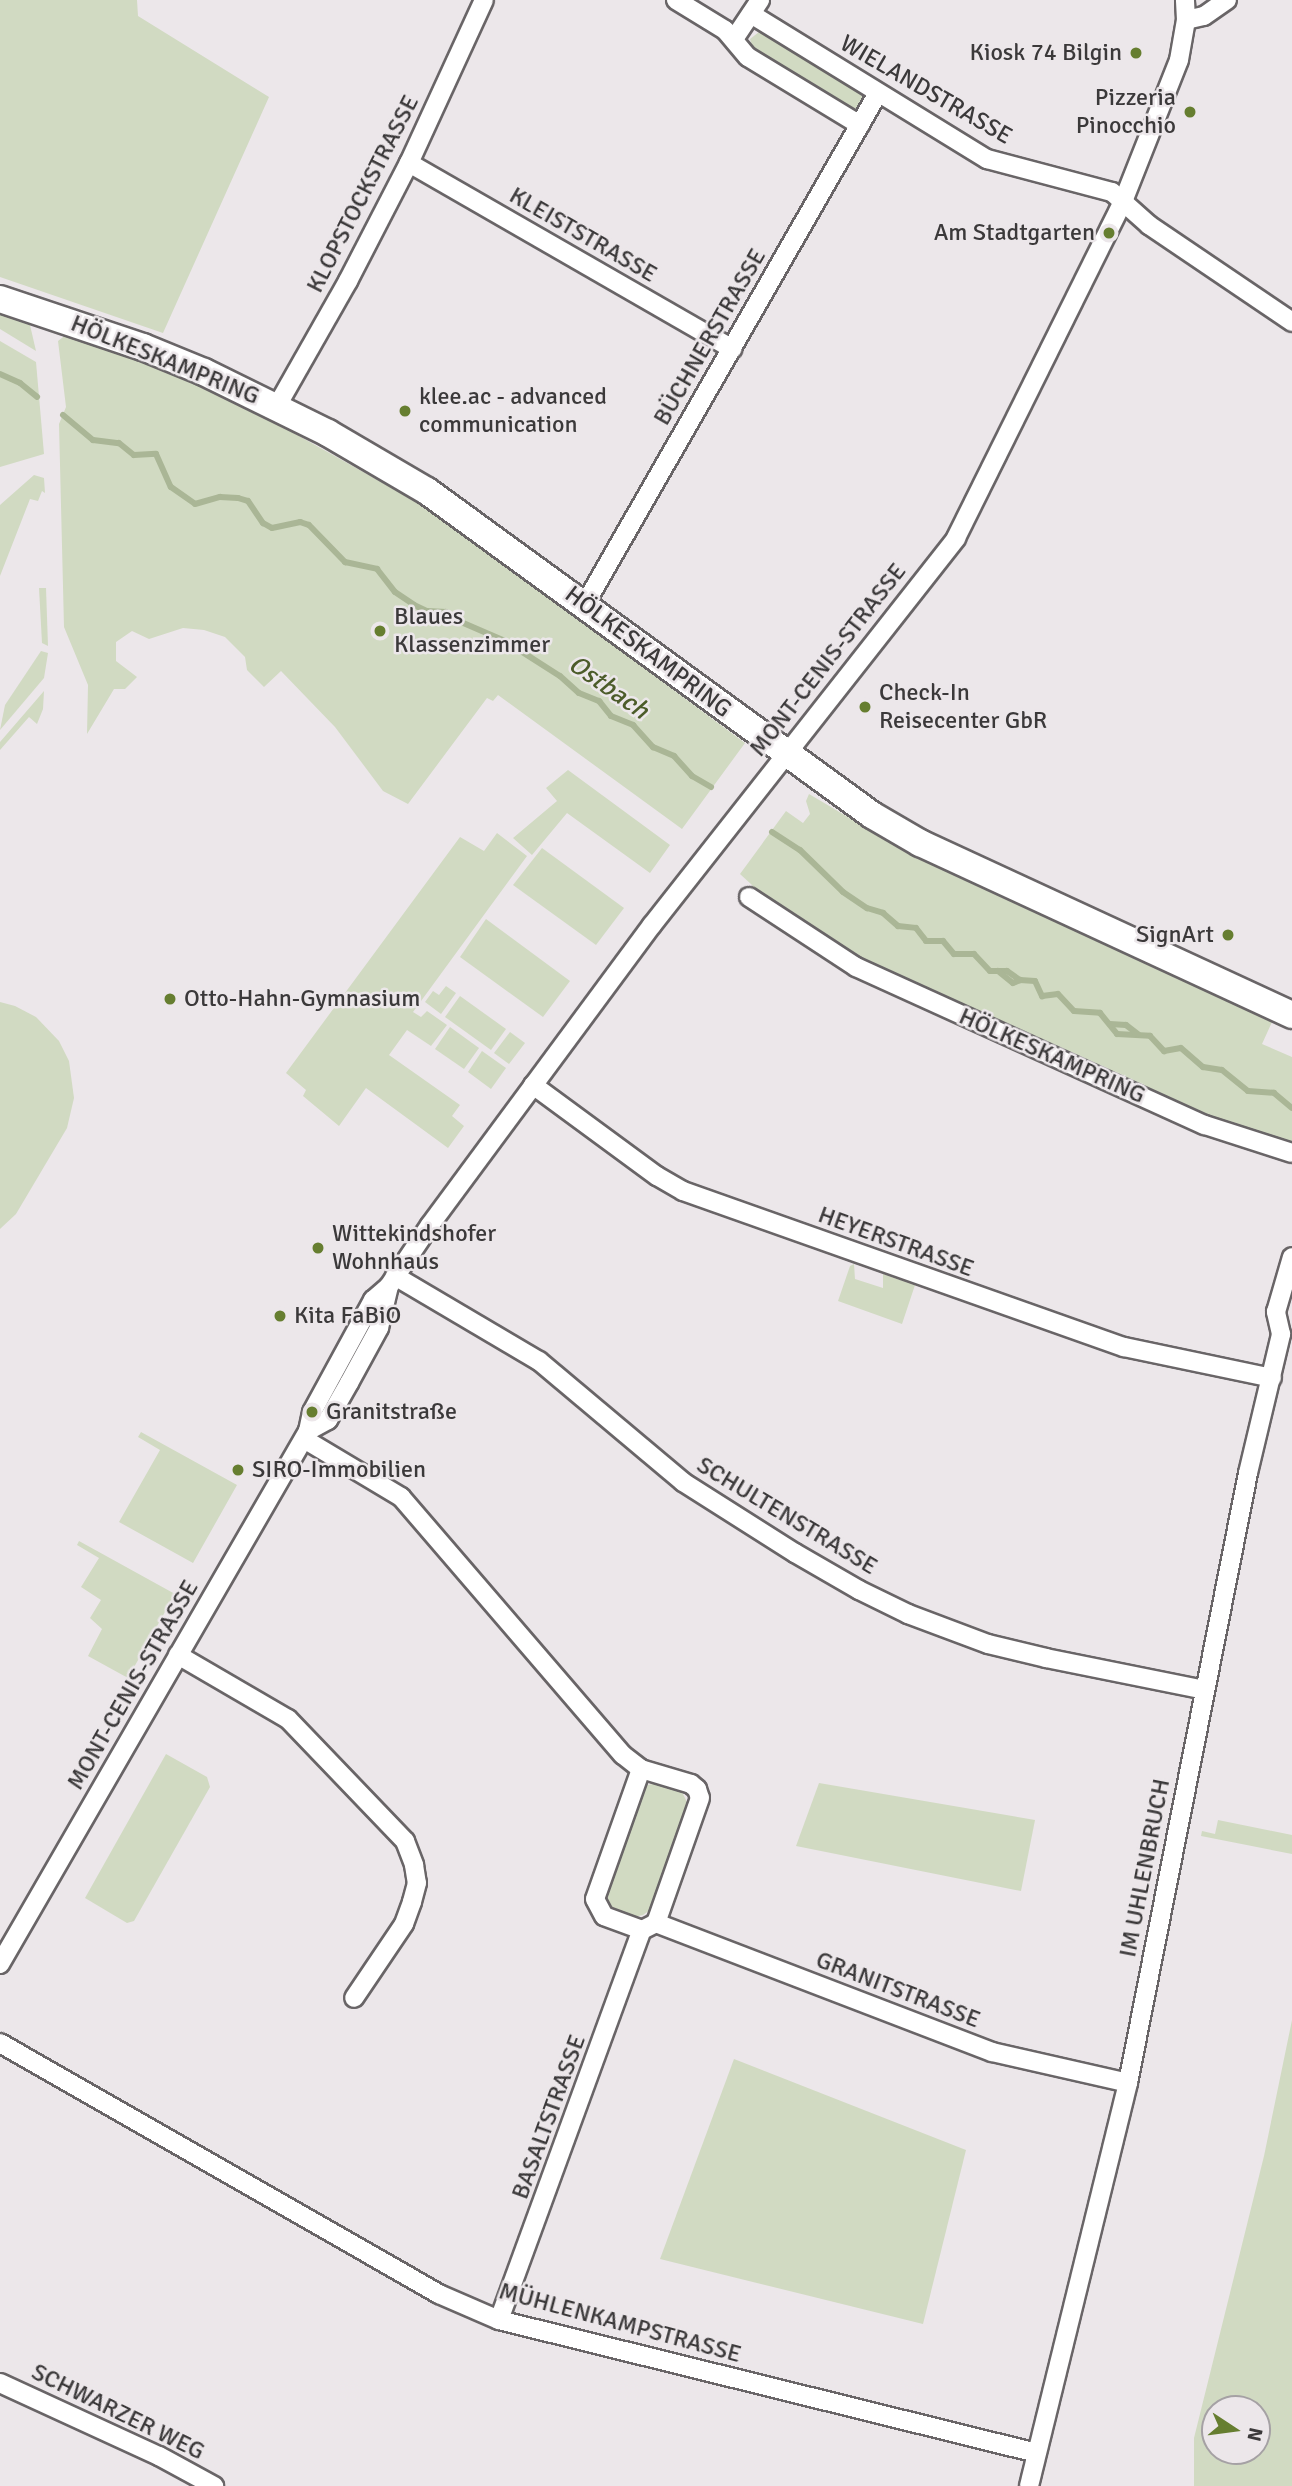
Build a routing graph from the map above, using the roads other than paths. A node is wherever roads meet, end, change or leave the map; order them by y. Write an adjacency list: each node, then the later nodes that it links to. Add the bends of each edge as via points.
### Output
1 (484, 0): 10 (street, KLOPSTOCKSTRASSE)
2 (676, 0): 7 (street, via 714,21)
3 (1185, 0): 6 (street, MONT-CENIS-STRASSE)
4 (1227, 0): 6 (street, via 1204,16)
5 (756, 7): 7 (street); 8 (street, WIELANDSTRASSE)
6 (1186, 20): 11 (street, MONT-CENIS-STRASSE, via 1179,60)
7 (734, 39): 9 (street, via 748,57)
8 (878, 93): 9 (street, BÜCHNERSTRASSE); 11 (street, WIELANDSTRASSE, via 987,159 1099,186)
9 (860, 125): 14 (street, BÜCHNERSTRASSE)
10 (409, 163): 14 (street, KLEISTSTRASSE); 15 (street, KLOPSTOCKSTRASSE)
11 (1124, 200): 13 (street, via 1149,225); 17 (street, MONT-CENIS-STRASSE, via 956,538)
12 (0, 299): 15 (main road, HÖLKESKAMPRING, via 143,346)
13 (1292, 322)
14 (732, 349): 16 (street, BÜCHNERSTRASSE)
15 (277, 406): 16 (main road, HÖLKESKAMPRING, via 427,491)
16 (585, 604): 17 (main road, HÖLKESKAMPRING)
17 (786, 754): 19 (main road, HÖLKESKAMPRING, via 909,837); 20 (street, MONT-CENIS-STRASSE)
18 (749, 897): 21 (street, HÖLKESKAMPRING, via 856,967 1205,1125)
19 (1292, 1015)
20 (533, 1085): 23 (street, MONT-CENIS-STRASSE); 24 (street, HEYERSTRASSE, via 683,1191 1124,1347)
21 (1292, 1153)
22 (1292, 1257): 24 (street, IM UHLENBRUCH, via 1276,1312 1281,1334)
23 (392, 1281): 25 (street, MONT-CENIS-STRASSE, via 373,1300 312,1412); 27 (street, SCHULTENSTRASSE, via 539,1360 683,1482 859,1590 947,1630 1001,1647)
24 (1272, 1378): 27 (street, IM UHLENBRUCH, via 1248,1473)
25 (306, 1435): 26 (street, MONT-CENIS-STRASSE); 28 (street, via 401,1497 623,1755)
26 (178, 1655): 30 (street, MONT-CENIS-STRASSE); 31 (street, via 288,1719 405,1841 417,1883 412,1902 404,1924)
27 (1205, 1690): 33 (street, IM UHLENBRUCH)
28 (641, 1769): 29 (street, GRANITSTRASSE, via 595,1899 604,1916); 29 (street, via 691,1784 700,1798)
29 (649, 1927): 33 (street, GRANITSTRASSE, via 992,2052); 34 (street, BASALTSTRASSE)
30 (0, 1964)
31 (354, 1998)
32 (0, 2043): 34 (street, MÜHLENKAMPSTRASSE, via 439,2294)
33 (1128, 2083): 36 (street, IM UHLENBRUCH)
34 (499, 2320): 36 (street, MÜHLENKAMPSTRASSE)
35 (0, 2383): 37 (street, SCHWARZER WEG)
36 (1037, 2453): 38 (street, IM UHLENBRUCH)
37 (214, 2486)
38 (1028, 2486)

